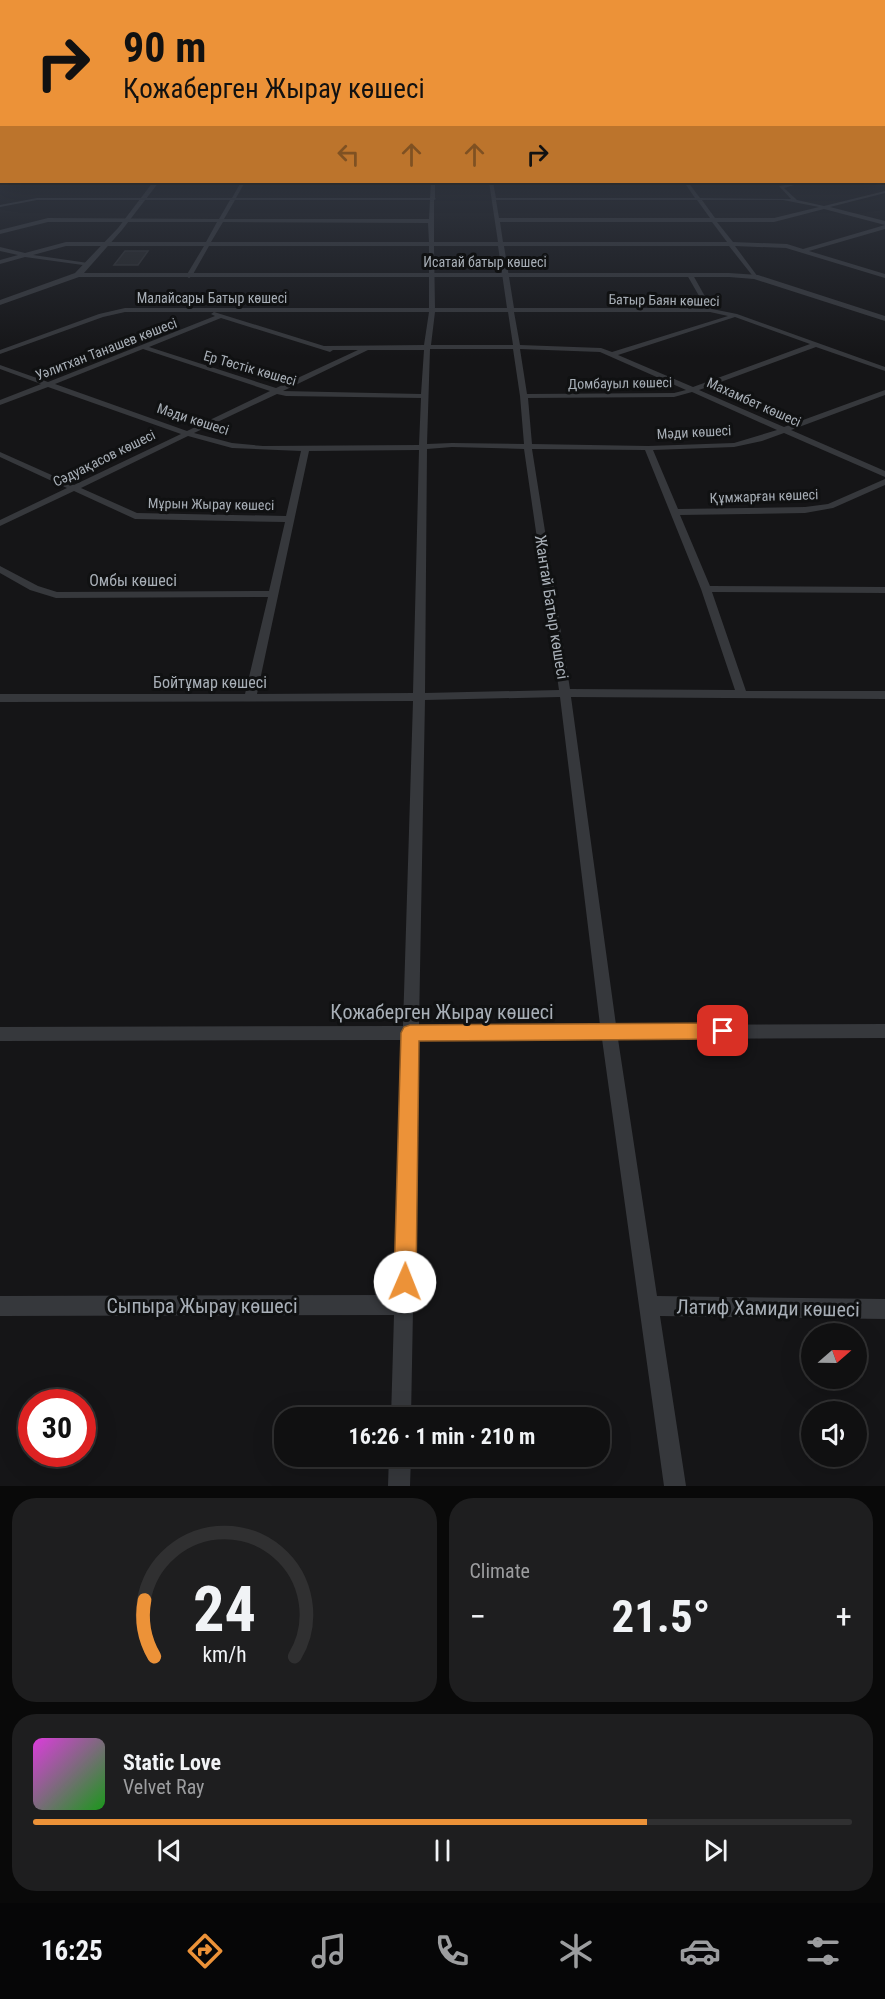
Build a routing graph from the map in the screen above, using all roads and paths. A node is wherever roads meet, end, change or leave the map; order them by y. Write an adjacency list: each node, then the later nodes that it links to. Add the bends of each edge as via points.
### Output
1 (780, 218): 6 (street)
2 (863, 218): 8 (street)
3 (126, 220): 4 (street); 9 (street, via 48,220); 12 (street)
4 (221, 220): 7 (street); 13 (street)
5 (496, 220): 6 (street); 11 (street, Жантай Батыр көшесі)
6 (713, 220): 14 (street)
7 (431, 221): 10 (street)
8 (885, 225): 16 (street)
9 (0, 232)
10 (431, 243): 11 (street); 13 (street); 23 (street)
11 (499, 243): 14 (street); 24 (street, Жантай Батыр көшесі)
12 (107, 244): 13 (street); 17 (street, via 66,244); 19 (street)
13 (207, 244): 26 (street)
14 (730, 244): 16 (street, via 778,245); 28 (street)
15 (0, 249): 17 (street)
16 (803, 251): 21 (street)
17 (24, 255): 18 (street); 19 (street)
18 (0, 262)
19 (88, 265): 22 (street)
20 (885, 270): 21 (street)
21 (877, 273): 27 (street)
22 (78, 275): 26 (street, Исатай батыр көшесі); 29 (street)
23 (433, 275): 24 (street, Исатай батыр көшесі); 26 (street, Исатай батыр көшесі); 32 (street)
24 (507, 275): 25 (street, Исатай батыр көшесі); 33 (street, Жантай Батыр көшесі)
25 (690, 275): 28 (street, Исатай батыр көшесі); 31 (street)
26 (189, 276)
27 (885, 276)
28 (755, 277): 36 (street, Исатай батыр көшесі)
29 (0, 303)
30 (199, 309): 32 (street, Малайсары Батыр көшесі); 35 (street); 43 (street, Малайсары Батыр көшесі, via 116,311)
31 (710, 310): 33 (street, Батыр Баян көшесі); 34 (street, Батыр Баян көшесі)
32 (432, 311): 33 (street, Батыр Баян көшесі); 42 (street)
33 (510, 311): 39 (street, Жантай Батыр көшесі)
34 (735, 315): 37 (street, Батыр Баян көшесі); 44 (street)
35 (221, 316): 38 (street, Уәлитхан Танашев көшесі); 40 (street)
36 (885, 319)
37 (817, 344): 47 (street, Батыр Баян көшесі); 49 (street, Домбауыл көшесі)
38 (142, 347): 48 (street, Уәлитхан Танашев көшесі); 50 (street, Ер Төстік көшесі)
39 (516, 347): 42 (street, Махамбет көшесі); 44 (street, Махамбет көшесі, via 579,348); 53 (street, Жантай Батыр көшесі)
40 (324, 348): 41 (street, Махамбет көшесі); 45 (street)
41 (367, 348): 42 (street, Махамбет көшесі); 45 (street, Сәдуақасов көшесі)
42 (427, 348): 52 (street)
43 (0, 352)
44 (611, 355): 49 (street, Махамбет көшесі)
45 (351, 356): 50 (street, Сәдуақасов көшесі)
46 (0, 367): 48 (street, Мәди көшесі)
47 (885, 369)
48 (50, 383): 54 (street, Уәлитхан Танашев көшесі); 56 (street, Мәди көшесі)
49 (693, 390): 53 (street, Домбауыл көшесі, via 674,395); 55 (street, Махамбет көшесі)
50 (275, 391): 52 (street, Ер Төстік көшесі, via 306,396); 56 (street, Сәдуақасов көшесі)
51 (885, 392): 55 (street, Мәди көшесі)
52 (425, 396): 59 (street)
53 (524, 396): 57 (street, Жантай Батыр көшесі)
54 (0, 403)
55 (782, 430): 60 (street, Мәди көшесі, via 734,445); 62 (street, Махамбет көшесі)
56 (186, 433): 58 (street, Мәди көшесі, via 220,444 251,448); 64 (street, Сәдуақасов көшесі)
57 (528, 446): 59 (street, Мәди көшесі, via 452,444); 60 (street, Мәди көшесі); 72 (street, Жантай Батыр көшесі)
58 (306, 448): 59 (street, Мәди көшесі); 66 (street)
59 (423, 448): 75 (street)
60 (648, 448): 65 (street, Мәди көшесі)
61 (0, 454): 64 (street, Мұрын Жырау көшесі)
62 (885, 474)
63 (885, 482): 65 (street, Құмжарған көшесі, via 830,506 805,510)
64 (75, 488): 66 (street, Мұрын Жырау көшесі, via 135,516); 67 (street, Сәдуақасов көшесі)
65 (674, 512): 69 (street, Мәди көшесі)
66 (290, 519): 71 (street)
67 (0, 523)
68 (0, 569): 71 (street, Омбы көшесі, via 56,595)
69 (706, 589): 70 (street); 73 (street, Мәди көшесі)
70 (885, 590)
71 (273, 594): 77 (street)
72 (565, 693): 73 (street, Бойтұмар көшесі); 75 (street, Бойтұмар көшесі); 80 (street, Жантай Батыр көшесі)
73 (742, 694): 74 (street, Бойтұмар көшесі)
74 (885, 695)
75 (419, 697): 77 (street, Бойтұмар көшесі); 79 (street)
76 (0, 698): 77 (street, Бойтұмар көшесі)
77 (250, 698)
78 (885, 1031): 80 (street, Қожаберген Жырау көшесі)
79 (410, 1033): 80 (street, Қожаберген Жырау көшесі); 81 (street, Қожаберген Жырау көшесі); 82 (street)
80 (609, 1033): 84 (street, Жантай Батыр көшесі)
81 (0, 1034)
82 (404, 1305): 83 (street, Сыпыра Жырау көшесі); 86 (street)
83 (0, 1306)
84 (650, 1306): 85 (street, Латиф Хамиди көшесі); 89 (street)
85 (885, 1309)
86 (401, 1407)
87 (400, 1467): 88 (street)
88 (399, 1486)
89 (675, 1486)

